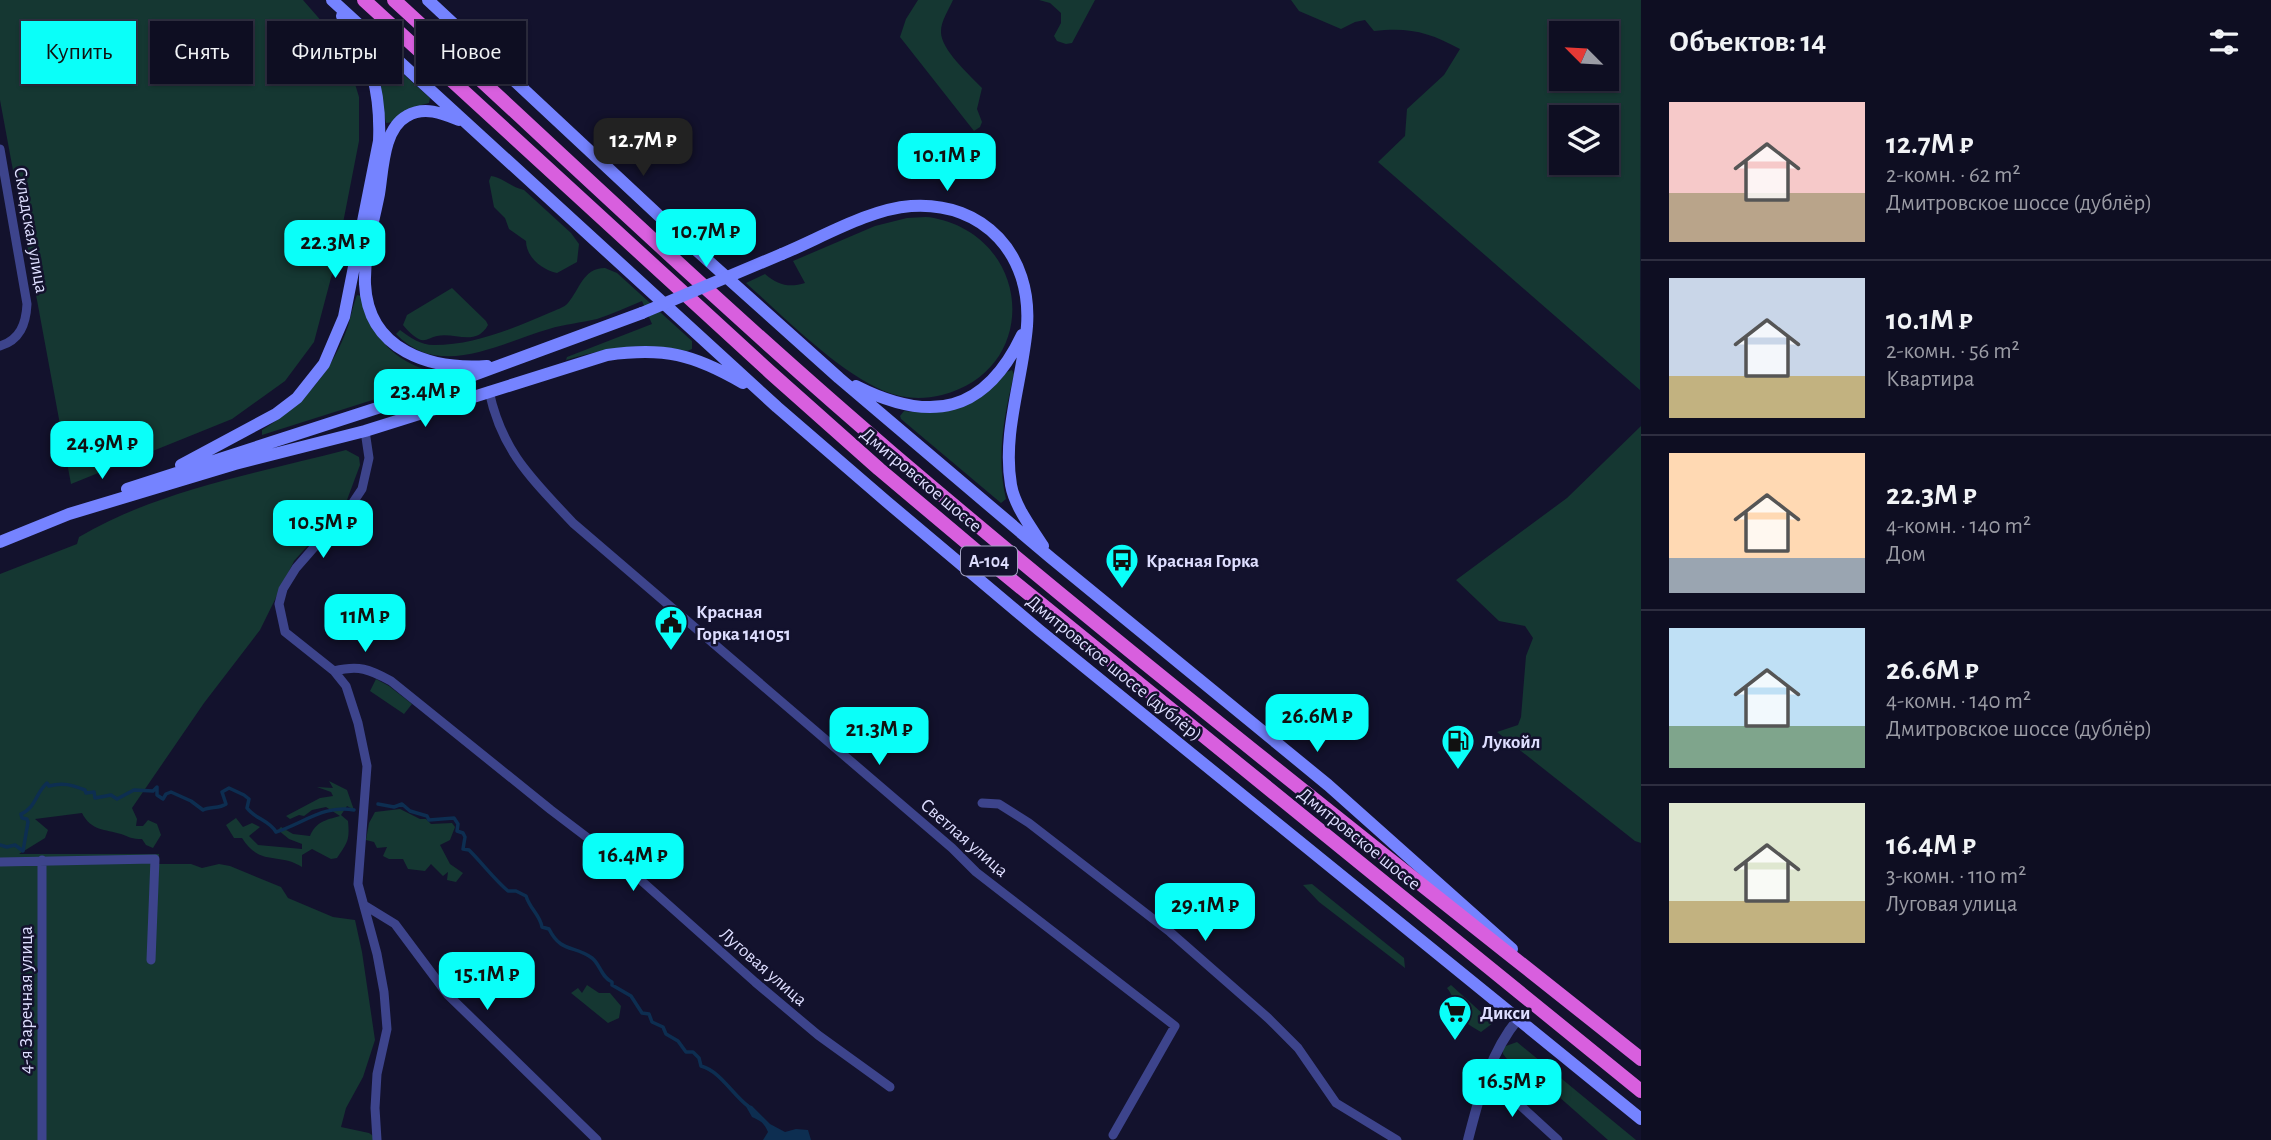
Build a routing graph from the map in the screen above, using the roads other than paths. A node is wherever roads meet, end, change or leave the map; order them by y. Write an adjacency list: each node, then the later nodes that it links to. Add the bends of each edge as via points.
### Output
1 (330, 0): 5 (main road, Дмитровское шоссе (дублёр)); 14 (main road, via 358,38 372,70 380,123 353,276 334,345 311,382 276,414)
2 (364, 0): 29 (highway, Дмитровское шоссе / А-104, via 879,469)
3 (394, 0): 24 (highway, Дмитровское шоссе / А-104, via 891,452 1328,812)
4 (428, 0): 10 (main road)
5 (476, 131): 9 (main road, via 433,111 414,113 398,124 389,141 365,285 376,325 406,353 443,365); 12 (main road, Дмитровское шоссе (дублёр))
6 (0, 149): 8 (street, Складская улица, via 27,304 18,336)
7 (1027, 325): 9 (main road, bridge, via 1028,299 1019,266 1005,244 986,225 962,214 911,206 860,220 642,313); 10 (main road, via 1012,356 992,381 950,405 903,406); 17 (main road, via 1009,468 1017,505)
8 (0, 346)
9 (505, 364): 14 (main road)
10 (839, 377): 17 (main road)
11 (489, 391): 12 (main road, via 607,355 667,352 719,369); 13 (main road); 31 (street, Светлая улица, via 506,444 573,523 976,872 1175,1026)
12 (777, 407): 25 (main road, Дмитровское шоссе (дублёр), via 1038,630)
13 (365, 431): 15 (main road, via 234,464); 18 (street, via 369,458 362,489 296,568 279,604 285,632)
14 (148, 482): 15 (main road)
15 (69, 514): 16 (main road)
16 (0, 542)
17 (1051, 558): 24 (main road, via 1328,785)
18 (334, 671): 22 (street, via 346,686 367,766 359,888); 28 (street, Луговая улица, via 354,666 391,681 626,867 818,1035)
19 (982, 803): 36 (street, via 999,804 1029,823 1170,932 1288,1038 1336,1103)
20 (43, 859): 21 (street); 23 (street, via 155,859); 33 (street, 4-я Заречная улица)
21 (0, 862)
22 (364, 905): 32 (street, via 384,992 387,1029 377,1074); 35 (street, via 395,925 448,995)
23 (151, 960)
24 (1550, 986): 26 (highway, Дмитровское шоссе / А-104)
25 (1518, 1019): 27 (street, via 1504,1036); 30 (main road, Дмитровское шоссе (дублёр))
26 (1641, 1059)
27 (1487, 1075): 37 (street); 38 (street)
28 (890, 1087)
29 (1641, 1091)
30 (1641, 1119)
31 (1112, 1135)
32 (377, 1136): 34 (street)
33 (42, 1140)
34 (389, 1140)
35 (597, 1140)
36 (1398, 1140)
37 (1468, 1140)
38 (1558, 1140)

